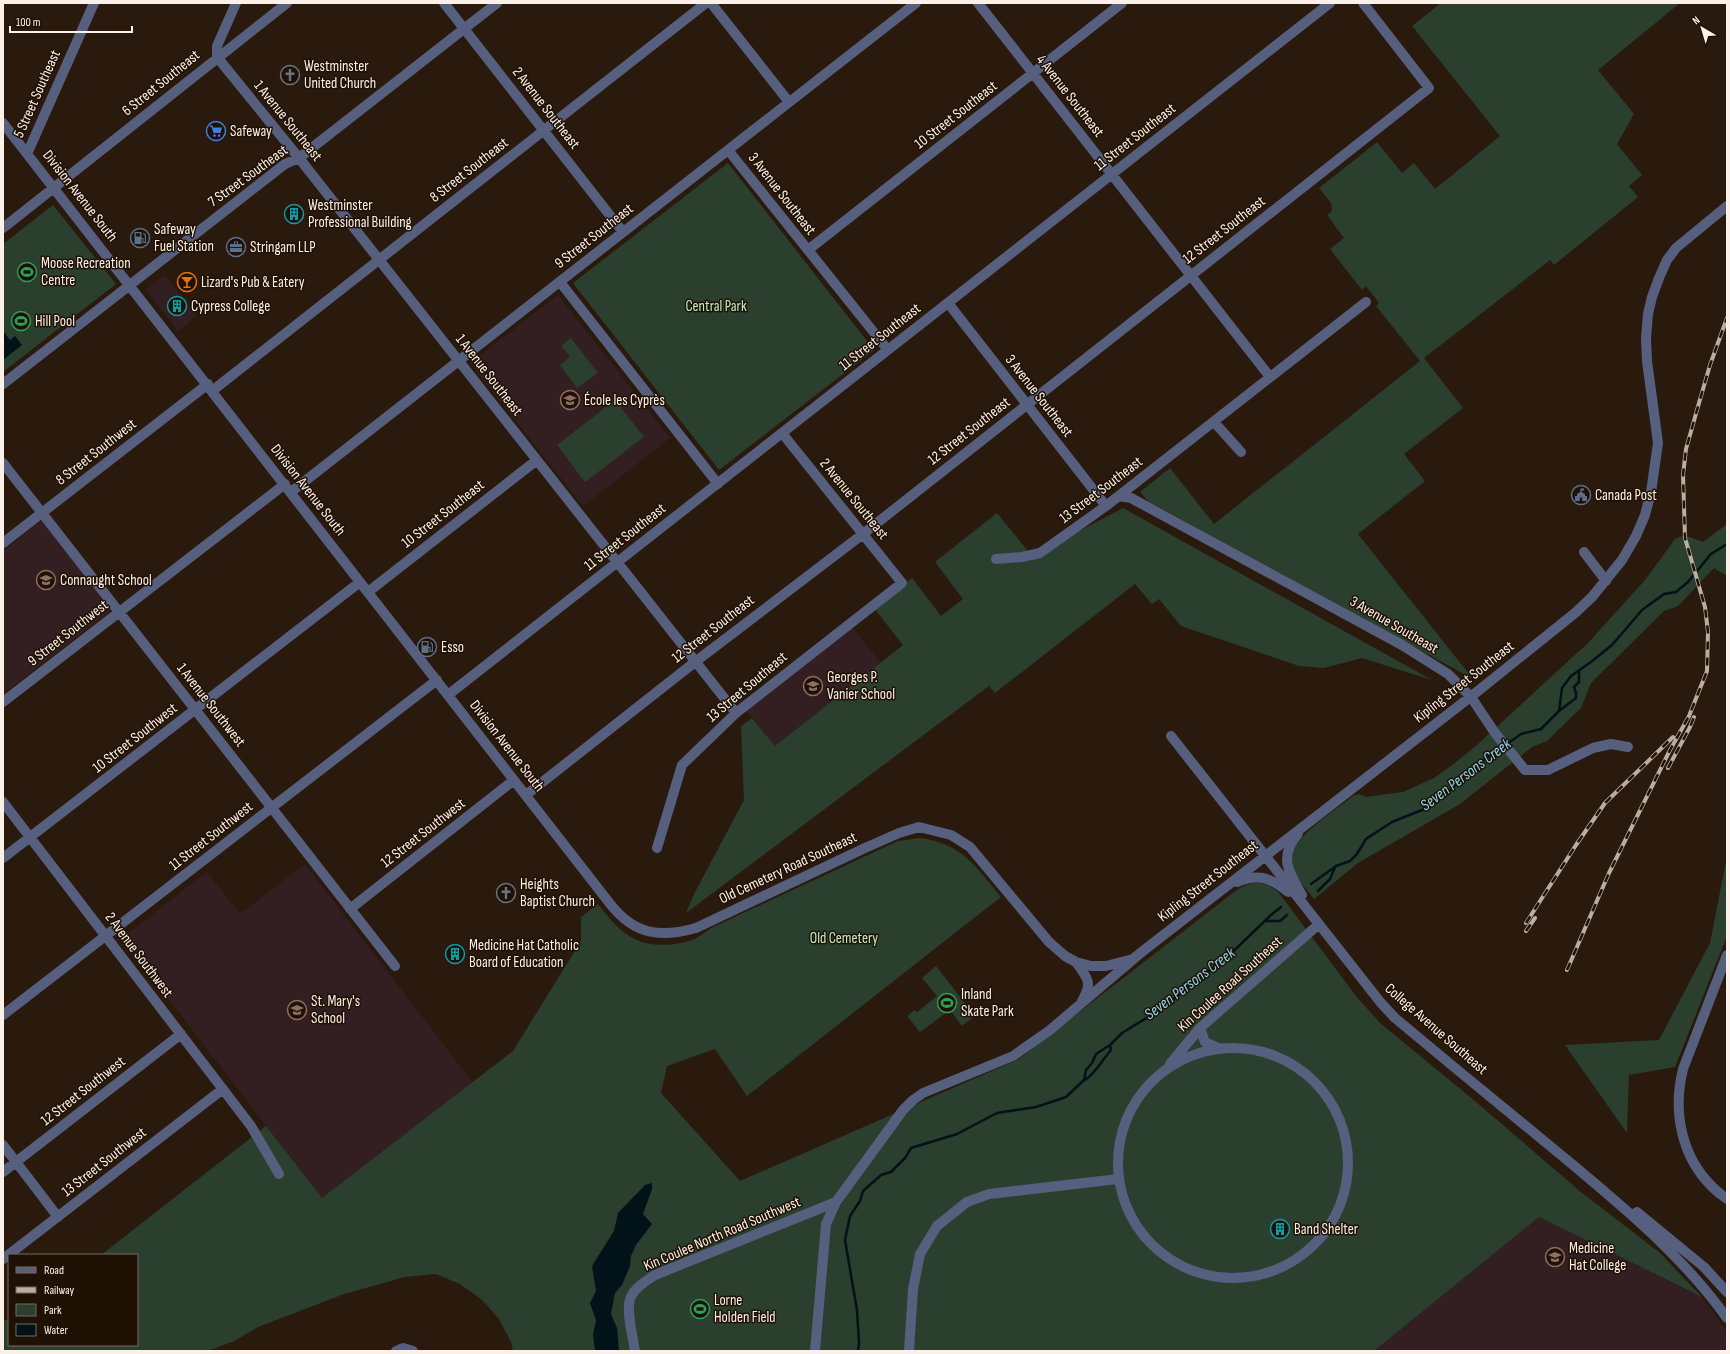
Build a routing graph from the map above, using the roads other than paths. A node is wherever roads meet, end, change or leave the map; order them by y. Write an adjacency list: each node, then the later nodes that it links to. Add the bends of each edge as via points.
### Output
1 (94, 3): 20 (street, 5 Street Southeast)
2 (236, 3): 14 (street, via 217,46)
3 (287, 3): 14 (street, 6 Street Southeast)
4 (444, 3): 13 (street, 2 Avenue Southeast)
5 (497, 3): 13 (street, 7 Street Southeast)
6 (706, 3): 18 (street, 8 Street Southeast)
7 (711, 3): 16 (street)
8 (916, 3): 16 (street, 9 Street Southeast)
9 (978, 3): 15 (street, 4 Avenue Southeast)
10 (1122, 3): 15 (street, 10 Street Southeast)
11 (1330, 3): 22 (street, 11 Street Southeast)
12 (1363, 3): 29 (street, 12 Street Southeast, via 1429,88)
13 (464, 29): 18 (street, 2 Avenue Southeast); 21 (street, 7 Street Southeast)
14 (217, 57): 21 (street, 1 Avenue Southeast); 23 (street, 6 Street Southeast)
15 (1033, 73): 22 (street, 4 Avenue Southeast); 27 (street, 10 Street Southeast)
16 (789, 102): 19 (street, 9 Street Southeast)
17 (3, 123): 20 (street, Division Avenue South)
18 (544, 130): 26 (street, 2 Avenue Southeast); 28 (street, 8 Street Southeast)
19 (728, 150): 26 (street, 9 Street Southeast); 27 (street, 3 Avenue Southeast)
20 (27, 154): 23 (street, Division Avenue South)
21 (299, 158): 28 (street, 1 Avenue Southeast); 31 (street, 7 Street Southeast, via 285,164)
22 (1112, 174): 29 (street, 4 Avenue Southeast); 33 (street, 11 Street Southeast)
23 (54, 188): 25 (street, 6 Street Southeast); 31 (street, Division Avenue South)
24 (1727, 206): 55 (street, Kipling Street Southeast, via 1676,248 1662,272 1652,297 1646,338 1658,443 1655,469 1645,515 1636,536)
25 (3, 228)
26 (623, 232): 30 (street, 9 Street Southeast)
27 (808, 250): 34 (street, 3 Avenue Southeast)
28 (379, 260): 35 (street, 1 Avenue Southeast); 38 (street, 8 Street Southeast)
29 (1191, 276): 36 (street, 4 Avenue Southeast); 39 (street, 12 Street Southeast)
30 (560, 282): 35 (street, 9 Street Southeast); 45 (street)
31 (130, 285): 37 (street, 7 Street Southeast); 38 (street, Division Avenue South)
32 (1366, 302): 36 (street, 13 Street Southeast)
33 (948, 303): 34 (street, 11 Street Southeast); 39 (street, 3 Avenue Southeast)
34 (888, 350): 41 (street, 11 Street Southeast)
35 (458, 360): 43 (street, 1 Avenue Southeast); 46 (street, 9 Street Southeast)
36 (1270, 377): 40 (street, 13 Street Southeast)
37 (3, 384)
38 (210, 387): 46 (street, Division Avenue South); 49 (street, 8 Street Southwest)
39 (1027, 404): 48 (street, 3 Avenue Southeast); 50 (street, 12 Street Southeast)
40 (1214, 422): 42 (street); 47 (street, 13 Street Southeast)
41 (782, 433): 45 (street, 11 Street Southeast); 50 (street, 2 Avenue Southeast)
42 (1241, 452)
43 (537, 460): 54 (street, 1 Avenue Southeast); 58 (street, 10 Street Southeast)
44 (3, 463): 49 (street, 1 Avenue Southwest)
45 (718, 484): 54 (street, 11 Street Southeast)
46 (288, 488): 56 (street, Division Avenue South); 59 (street, 9 Street Southwest)
47 (1119, 496): 48 (street, 13 Street Southeast); 63 (street, 3 Avenue Southeast, via 1131,498 1402,645 1448,674)
48 (1106, 506): 53 (street, 13 Street Southeast, via 1040,553)
49 (42, 513): 51 (street, 8 Street Southwest); 59 (street, 1 Avenue Southwest)
50 (863, 534): 57 (street, 2 Avenue Southeast); 60 (street, 12 Street Southeast)
51 (3, 543)
52 (1584, 552): 55 (street)
53 (996, 559)
54 (617, 563): 60 (street, 1 Avenue Southeast); 62 (street, 11 Street Southeast)
55 (1606, 581): 63 (street, Kipling Street Southeast, via 1576,612)
56 (360, 582): 58 (street, Division Avenue South); 65 (street, 10 Street Southwest)
57 (902, 583): 66 (street, 13 Street Southeast)
58 (368, 592): 61 (street, Division Avenue South)
59 (119, 612): 64 (street, 9 Street Southwest); 65 (street, 1 Avenue Southwest)
60 (695, 662): 66 (street, 1 Avenue Southeast); 70 (street, 12 Street Southeast)
61 (437, 680): 62 (street, Division Avenue South); 72 (street, 11 Street Southwest)
62 (448, 695): 69 (street, Division Avenue South)
63 (1471, 697): 68 (street, 3 Avenue Southeast, via 1495,733 1525,770 1548,770 1593,748 1612,744); 73 (street, Kipling Street Southeast)
64 (3, 702)
65 (195, 710): 72 (street, 1 Avenue Southwest); 74 (street, 10 Street Southwest)
66 (736, 713): 75 (street, 13 Street Southeast, via 682,765)
67 (1171, 736): 76 (street, College Avenue Southeast)
68 (1628, 747)
69 (514, 780): 70 (street, Division Avenue South); 81 (street, 12 Street Southwest)
70 (526, 795): 78 (street, Division Avenue South)
71 (3, 802): 74 (street, 2 Avenue Southwest)
72 (271, 808): 81 (street, 1 Avenue Southwest); 83 (street, 11 Street Southwest)
73 (1311, 821): 76 (street, Kipling Street Southeast); 82 (street, via 1290,847 1286,864)
74 (30, 837): 77 (street, 10 Street Southwest); 83 (street, 2 Avenue Southwest)
75 (657, 848)
76 (1265, 856): 79 (street, Kipling Street Southeast); 80 (street, College Avenue Southeast)
77 (3, 858)
78 (588, 876): 86 (street, Old Cemetery Road Southeast, via 627,922 646,932 682,932 696,928 899,833 919,827 945,833 960,840 984,862 1049,942)
79 (1226, 886): 80 (street, via 1247,878 1260,878 1274,882); 84 (street, Kipling Street Southeast)
80 (1298, 899): 82 (street, College Avenue Southeast)
81 (350, 908): 87 (street, 1 Avenue Southwest)
82 (1316, 921): 90 (street, Kin Coulee Road Southeast); 100 (street, College Avenue Southeast, via 1368,989 1395,1018)
83 (106, 936): 89 (street, 11 Street Southwest); 91 (street, 2 Avenue Southwest)
84 (1143, 951): 86 (street, via 1133,959 1106,966); 88 (street, Kipling Street Southeast)
85 (1727, 955): 101 (street, via 1682,1069 1678,1107 1683,1138 1695,1165 1712,1186)
86 (1076, 962): 88 (street, via 1088,981 1088,990)
87 (395, 966)
88 (1078, 1008): 102 (street, Kipling Street Southeast, via 1013,1056 923,1093 913,1100)
89 (3, 1015)
90 (1200, 1028): 92 (street, via 1206,1042); 93 (street, Kin Coulee Road Southeast)
91 (181, 1034): 94 (street, 2 Avenue Southwest); 96 (street, 12 Street Southwest)
92 (1221, 1049): 93 (street, via 1193,1055); 99 (street, via 1255,1050 1287,1061 1314,1081 1334,1108 1346,1139 1348,1173 1340,1206 1323,1235 1299,1258 1269,1273 1235,1278 1202,1275 1171,1261 1146,1240 1127,1211)
93 (1166, 1068): 99 (street, via 1143,1090 1126,1117 1118,1147)
94 (223, 1089): 98 (street, 2 Avenue Southwest, via 251,1126); 104 (street, 13 Street Southwest)
95 (3, 1145): 96 (street)
96 (16, 1162): 97 (street, 12 Street Southwest); 104 (street)
97 (3, 1172)
98 (279, 1174)
99 (1118, 1179): 113 (street, via 989,1194 968,1202 937,1226 920,1254 913,1289)
100 (1594, 1184): 107 (street, College Avenue Southeast, via 1619,1198 1687,1252); 108 (street, College Avenue Southeast, via 1661,1241)
101 (1727, 1199)
102 (836, 1202): 103 (street, Kin Coulee North Road Southwest); 105 (street)
103 (814, 1211): 105 (street, Kin Coulee North Road Southwest); 111 (street, Kin Coulee North Road Southwest, via 655,1275 640,1285 630,1299 629,1319)
104 (58, 1216): 106 (street, 13 Street Southwest)
105 (826, 1224): 112 (street)
106 (9, 1254)
107 (1727, 1292)
108 (1727, 1318)
109 (396, 1351): 110 (street, via 403,1348)
110 (413, 1351)
111 (635, 1351)
112 (815, 1351)
113 (909, 1351)

